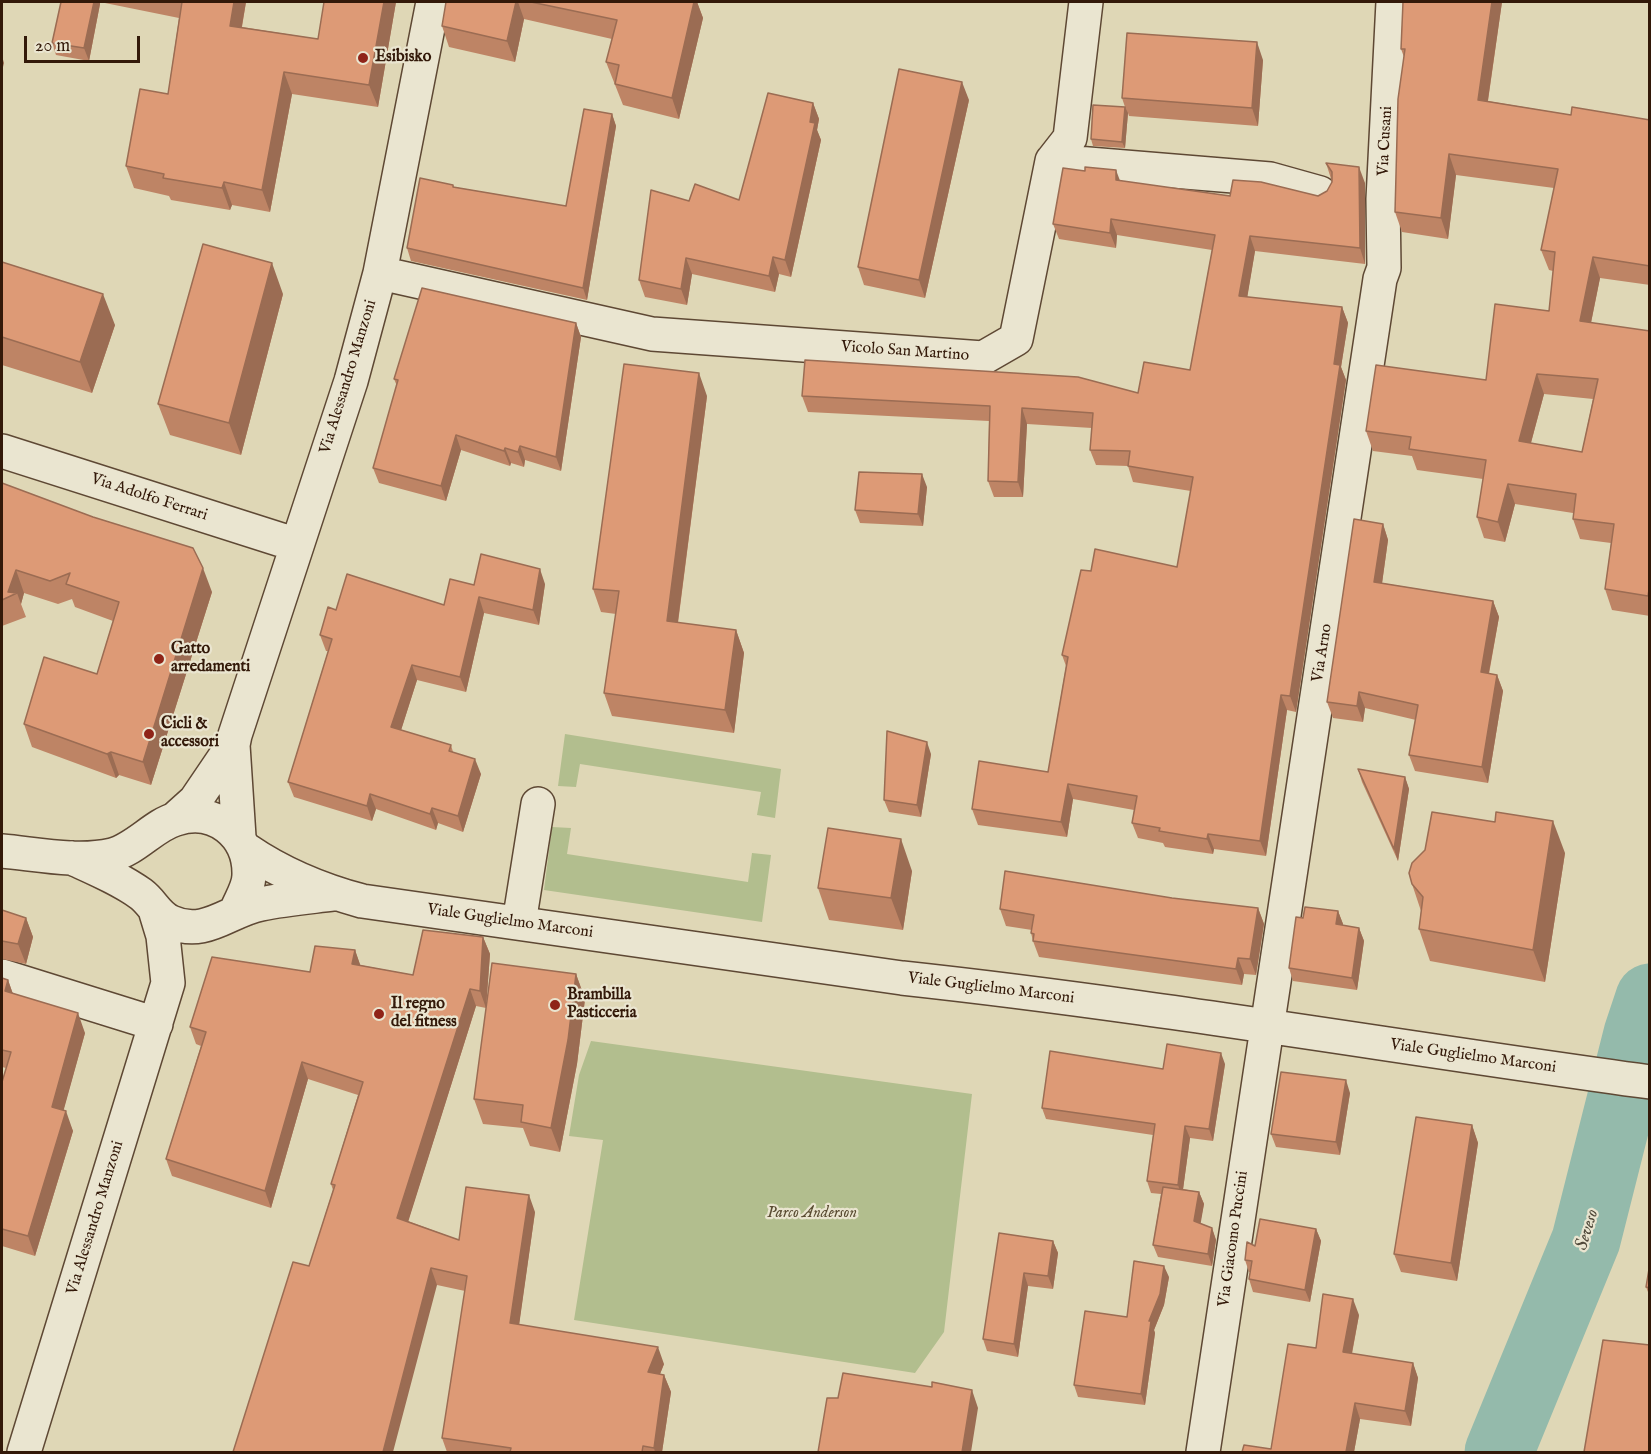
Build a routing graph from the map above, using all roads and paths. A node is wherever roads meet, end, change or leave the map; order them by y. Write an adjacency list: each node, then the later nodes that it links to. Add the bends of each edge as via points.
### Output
1 (433, 2): 6 (street, Via Alessandro Manzoni)
2 (1086, 2): 4 (street, via 1070,138)
3 (1393, 2): 7 (street, Via Cusani, via 1377,199 1384,268)
4 (1052, 161): 5 (street, via 1270,179); 6 (street, Vicolo San Martino, via 1016,339 983,358 652,334)
5 (1320, 193)
6 (380, 273): 9 (street, Via Alessandro Manzoni, via 351,381)
7 (1380, 279): 23 (street, Via Arno)
8 (2, 451): 9 (street, Via Adolfo Ferrari)
9 (297, 545): 10 (street, Via Alessandro Manzoni)
10 (233, 745): 12 (street, Via Alessandro Manzoni, via 195,801); 13 (street, Via Alessandro Manzoni)
11 (538, 804): 19 (street)
12 (164, 826): 13 (street, via 195,815 214,819); 15 (street, via 112,855); 17 (street, via 141,853 138,875)
13 (243, 844): 16 (street, via 271,867); 18 (street, via 250,878)
14 (2, 851): 15 (street)
15 (70, 857): 17 (street)
16 (334, 894): 18 (street); 19 (street, Viale Guglielmo Marconi)
17 (150, 905): 18 (street, via 171,922 188,927); 21 (street, Via Alessandro Manzoni, via 163,936)
18 (226, 917): 21 (street, Via Alessandro Manzoni)
19 (519, 923): 23 (street, Viale Guglielmo Marconi)
20 (2, 976): 22 (street)
21 (168, 983): 22 (street, Via Alessandro Manzoni)
22 (156, 1024): 25 (street, Via Alessandro Manzoni)
23 (1266, 1026): 24 (street, Viale Guglielmo Marconi); 26 (street, Via Giacomo Puccini)
24 (1650, 1082)
25 (24, 1452)
26 (1203, 1452)

